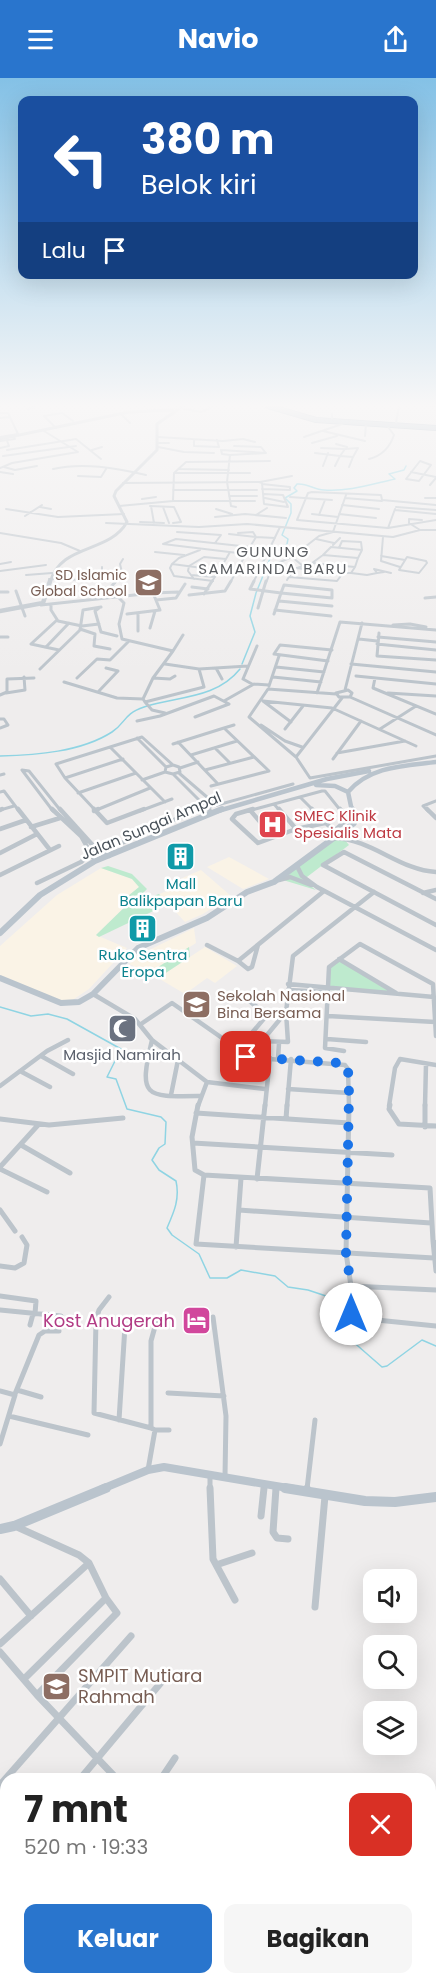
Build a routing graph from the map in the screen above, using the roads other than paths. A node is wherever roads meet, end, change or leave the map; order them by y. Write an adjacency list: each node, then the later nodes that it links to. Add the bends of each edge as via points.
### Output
1 (115, 495): 29 (street)
2 (173, 495): 18 (street)
3 (210, 495): 19 (street)
4 (283, 495): 10 (street); 22 (street)
5 (307, 495): 12 (street)
6 (336, 495): 9 (street)
7 (229, 496): 8 (street); 20 (street)
8 (257, 496)
9 (345, 496): 23 (street); 23 (street, via 381,495); 26 (street)
10 (266, 497): 22 (street); 22 (street, via 264,504 287,508)
11 (291, 497): 12 (street)
12 (306, 498): 16 (street); 50 (street)
13 (425, 498): 14 (street)
14 (436, 498)
15 (142, 499): 25 (street, via 155,497)
16 (325, 500): 17 (street); 45 (street)
17 (332, 500)
18 (173, 501): 19 (street); 25 (street)
19 (210, 501): 20 (street)
20 (230, 501): 21 (street); 31 (street)
21 (255, 501)
22 (283, 501)
23 (382, 501): 24 (street); 33 (street)
24 (399, 501): 27 (street); 36 (street)
25 (156, 503): 29 (street)
26 (342, 505): 33 (street); 46 (street)
27 (436, 505)
28 (151, 506): 29 (street); 30 (street); 54 (street)
29 (120, 507): 40 (street)
30 (163, 507): 55 (street); 55 (street, via 174,507 180,520)
31 (236, 507)
32 (267, 508): 37 (street)
33 (379, 508): 49 (street)
34 (6, 509): 39 (street)
35 (51, 509): 39 (street, via 41,506)
36 (395, 509): 38 (street); 56 (street)
37 (262, 511): 44 (street); 48 (street)
38 (436, 512)
39 (31, 513): 40 (street, via 58,517); 47 (street)
40 (124, 514): 52 (street)
41 (234, 514): 41 (street, via 215,508 214,519); 42 (street)
42 (251, 514): 44 (street); 58 (street)
43 (312, 514): 45 (street)
44 (256, 515): 48 (street)
45 (320, 515): 46 (street)
46 (339, 515): 49 (street); 59 (street)
47 (26, 516)
48 (279, 516): 50 (street)
49 (376, 518): 62 (street)
50 (297, 520): 59 (street)
51 (436, 520): 57 (street)
52 (127, 522): 53 (street); 54 (street); 58 (street, via 202,527); 84 (street, via 118,535)
53 (106, 523)
54 (154, 523): 55 (street)
55 (169, 523)
56 (391, 523): 60 (street); 63 (street)
57 (408, 523): 60 (street); 65 (street)
58 (247, 524): 61 (street)
59 (336, 524): 62 (street); 68 (street)
60 (403, 524): 63 (street)
61 (281, 527): 64 (street); 75 (street)
62 (373, 527): 63 (street)
63 (388, 528)
64 (310, 530): 68 (street); 76 (street)
65 (420, 530): 66 (street); 74 (street)
66 (436, 530)
67 (177, 532): 71 (street)
68 (333, 532): 74 (street); 76 (street)
69 (0, 533): 84 (street, via 61,543)
70 (229, 534): 71 (street); 72 (street); 73 (street, via 254,532)
71 (221, 535): 78 (street)
72 (240, 535): 73 (street); 79 (street)
73 (255, 537): 75 (street); 79 (street, via 250,548)
74 (383, 537): 89 (street)
75 (275, 538): 117 (street)
76 (318, 538): 80 (street); 90 (street)
77 (340, 540): 80 (street); 81 (street); 83 (street, via 362,542)
78 (215, 543): 79 (street); 82 (street, via 174,539 163,544)
79 (233, 545)
80 (332, 545): 81 (street); 88 (street)
81 (339, 548): 83 (street)
82 (202, 549): 86 (street); 87 (street)
83 (362, 550): 91 (street)
84 (80, 551): 110 (street)
85 (155, 552): 87 (street)
86 (230, 552): 93 (street); 111 (street, via 246,554)
87 (184, 555): 98 (street)
88 (323, 555): 91 (street); 96 (street)
89 (381, 556): 94 (street); 104 (street, via 381,561)
90 (292, 557): 101 (street); 130 (street, via 273,565)
91 (358, 558): 103 (street)
92 (123, 559): 123 (street, via 120,564 124,580)
93 (225, 560): 100 (street, via 200,559); 107 (street)
94 (405, 560): 104 (street); 104 (street, via 409,557 428,562 419,573 399,570)
95 (11, 562): 97 (street)
96 (314, 563): 101 (street); 103 (street); 108 (street)
97 (0, 564)
98 (172, 564): 100 (street); 120 (street, via 174,576)
99 (46, 565): 109 (street)
100 (189, 566): 107 (street); 116 (street)
101 (303, 566): 105 (street)
102 (102, 567): 122 (street)
103 (354, 567): 113 (street)
104 (400, 567)
105 (295, 568): 108 (street); 112 (street, via 288,579 337,581)
106 (87, 569): 121 (street)
107 (219, 569): 111 (street); 118 (street)
108 (313, 570): 112 (street)
109 (0, 571)
110 (52, 573): 115 (street); 119 (street)
111 (236, 573): 117 (street); 136 (street, via 225,591)
112 (343, 573): 113 (street)
113 (351, 573): 114 (street, via 368,576 376,573 374,569)
114 (391, 573)
115 (26, 575)
116 (191, 575): 118 (street); 120 (street)
117 (256, 575): 130 (street, via 251,589)
118 (215, 577): 124 (street)
119 (49, 579): 121 (street); 145 (street, via 47,599)
120 (194, 579): 124 (street)
121 (88, 580): 122 (street)
122 (102, 581): 123 (street)
123 (116, 581): 138 (street, via 110,588)
124 (213, 581): 128 (street)
125 (184, 584): 133 (street)
126 (153, 586): 134 (street)
127 (192, 587): 128 (street)
128 (208, 589): 136 (street)
129 (16, 591): 149 (street)
130 (261, 591): 135 (street); 150 (street)
131 (0, 592): 132 (street)
132 (8, 592)
133 (177, 592): 134 (street); 143 (street, via 176,598)
134 (153, 593): 138 (street); 143 (street)
135 (282, 593): 141 (street); 141 (street, via 286,585 332,590); 144 (street)
136 (204, 594): 137 (street)
137 (189, 596)
138 (116, 597): 140 (street); 173 (street, via 124,603 119,623 122,637)
139 (436, 597): 142 (street)
140 (99, 598): 146 (street); 148 (street)
141 (332, 598): 147 (street)
142 (425, 598)
143 (156, 600): 152 (street, via 160,610)
144 (279, 601): 147 (street); 147 (street, via 274,612 332,617)
145 (41, 604): 146 (street); 149 (street)
146 (51, 604): 156 (street)
147 (332, 606)
148 (101, 607): 158 (street, via 95,611); 161 (street, via 83,610)
149 (23, 608): 151 (street); 155 (street)
150 (258, 608)
151 (0, 611)
152 (155, 611): 153 (street); 162 (street)
153 (138, 613): 154 (street); 165 (street)
154 (127, 614)
155 (25, 616)
156 (57, 620): 157 (street); 176 (street, via 31,644)
157 (69, 623): 161 (street); 176 (street)
158 (99, 624): 161 (street); 167 (street, via 102,633)
159 (362, 624): 160 (street); 170 (street); 179 (street, via 340,622)
160 (390, 626): 163 (street); 164 (street, via 410,624)
161 (81, 627): 177 (street, via 95,634 94,646); 178 (street)
162 (150, 628)
163 (412, 628): 164 (street); 172 (street)
164 (434, 630)
165 (138, 631)
166 (183, 635): 181 (street)
167 (117, 636)
168 (0, 637): 169 (street)
169 (8, 637)
170 (358, 639): 171 (street); 187 (street)
171 (378, 639): 172 (street); 180 (street); 184 (street, via 377,656)
172 (410, 640): 174 (street)
173 (129, 641): 181 (street); 183 (street)
174 (436, 642)
175 (257, 646): 188 (street)
176 (45, 647): 178 (street)
177 (110, 649)
178 (59, 650): 191 (street)
179 (332, 650): 182 (street, via 280,645 274,654); 185 (street)
180 (436, 650)
181 (173, 651): 186 (street)
182 (279, 656): 185 (street); 189 (street)
183 (110, 660): 200 (street, via 97,658); 210 (street, via 113,661 106,668 118,671)
184 (436, 660)
185 (328, 661): 193 (street)
186 (165, 664): 192 (street); 201 (street)
187 (351, 664): 194 (street); 209 (street)
188 (247, 666): 190 (street); 206 (street, via 243,679)
189 (276, 667): 193 (street); 197 (street)
190 (216, 668): 192 (street); 203 (street)
191 (40, 669)
192 (199, 669): 219 (street, via 204,687)
193 (324, 672): 205 (street)
194 (436, 672)
195 (175, 676): 201 (street)
196 (356, 676): 202 (street)
197 (273, 677): 205 (street); 208 (street)
198 (24, 678): 199 (street); 212 (street, via 6,680); 212 (street, via 25,690)
199 (34, 678)
200 (77, 678)
201 (153, 678): 219 (street)
202 (375, 678): 207 (street); 211 (street, via 373,688)
203 (222, 679)
204 (64, 682): 210 (street)
205 (321, 682): 213 (street)
206 (255, 684): 208 (street); 220 (street)
207 (436, 684)
208 (268, 687): 213 (street); 221 (street)
209 (345, 690): 214 (street); 216 (street)
210 (98, 692): 219 (street)
211 (384, 692): 217 (street); 223 (street)
212 (6, 693): 215 (street)
213 (317, 693): 214 (street)
214 (336, 694): 218 (street)
215 (0, 695)
216 (351, 696): 218 (street); 229 (street)
217 (436, 696)
218 (342, 698): 224 (street)
219 (144, 700): 225 (street, via 149,707)
220 (224, 701): 225 (street, via 214,696); 227 (street, via 229,704)
221 (263, 701): 222 (street); 228 (street); 233 (street)
222 (303, 706): 224 (street); 233 (street)
223 (416, 706): 226 (street); 229 (street)
224 (332, 708): 232 (street); 247 (street)
225 (167, 714): 231 (street)
226 (436, 714)
227 (195, 717)
228 (249, 717): 247 (street, via 285,741); 252 (street)
229 (398, 718): 238 (street); 239 (street)
230 (0, 719): 235 (street, via 8,725)
231 (137, 721)
232 (361, 721): 238 (street); 249 (street)
233 (291, 722): 237 (street)
234 (234, 724): 236 (street)
235 (0, 728)
236 (224, 728): 241 (street); 243 (street)
237 (285, 729)
238 (380, 729): 242 (street)
239 (436, 734)
240 (137, 739): 246 (street); 258 (street, via 145,738); 259 (street)
241 (237, 741): 248 (street); 251 (street)
242 (406, 741): 245 (street); 249 (street)
243 (178, 742): 244 (street); 250 (street)
244 (173, 744)
245 (416, 746)
246 (110, 747): 253 (street); 263 (street, via 57,763)
247 (302, 747): 252 (street)
248 (215, 748): 250 (street); 257 (street)
249 (337, 753): 254 (street)
250 (191, 755): 256 (street)
251 (254, 757): 257 (street); 266 (street, via 269,771)
252 (296, 757): 255 (street, via 312,778)
253 (123, 759): 262 (street); 263 (street)
254 (333, 759)
255 (436, 761): 268 (main road, Jalan Sungai Ampal); 272 (main road, via 368,773 357,779)
256 (198, 762): 260 (street); 261 (street)
257 (230, 763): 260 (street)
258 (173, 765): 259 (street); 261 (street)
259 (166, 770): 261 (street); 264 (street)
260 (205, 770): 266 (street)
261 (177, 772): 279 (street); 282 (street)
262 (136, 773): 264 (street); 273 (street)
263 (65, 778): 273 (street)
264 (142, 780): 270 (street)
265 (0, 784): 271 (street)
266 (218, 784): 269 (street)
267 (293, 784): 279 (street)
268 (308, 784): 272 (main road, via 335,786); 276 (main road, Jalan Sungai Ampal)
269 (211, 786)
270 (150, 788): 278 (street); 287 (street)
271 (2, 792): 281 (street)
272 (348, 792): 298 (main road, via 356,820)
273 (78, 793): 287 (street)
274 (300, 797): 280 (street); 293 (street); 293 (street, via 325,792 348,818 334,831)
275 (172, 799): 278 (street)
276 (256, 800): 283 (street); 284 (main road, Jalan Sungai Ampal)
277 (436, 801): 291 (street, via 423,807)
278 (165, 802): 287 (street, via 110,823)
279 (213, 804): 282 (street); 284 (street)
280 (274, 804): 283 (street); 296 (street)
281 (14, 806): 285 (street); 292 (street)
282 (207, 806): 288 (street); 303 (street)
283 (262, 807): 286 (street)
284 (223, 809): 288 (main road, Jalan Sungai Ampal)
285 (0, 810)
286 (250, 810): 299 (street); 299 (street, via 232,819 258,843)
287 (94, 811)
288 (212, 813): 305 (main road, Jalan Sungai Ampal)
289 (65, 816): 290 (street); 290 (street, via 29,771 22,770); 300 (street)
290 (59, 818): 294 (street); 300 (street)
291 (436, 818)
292 (26, 820): 294 (street); 295 (street)
293 (326, 823): 296 (street)
294 (31, 826): 297 (street)
295 (0, 829)
296 (296, 829): 299 (street)
297 (37, 834): 302 (street); 304 (street)
298 (341, 835): 307 (main road); 308 (street)
299 (273, 837)
300 (87, 843): 303 (street)
301 (59, 846): 302 (street)
302 (50, 850): 309 (street)
303 (96, 851): 305 (street); 306 (street); 311 (street)
304 (0, 853)
305 (109, 856): 306 (main road, Jalan Sungai Ampal)
306 (95, 861): 320 (main road, Jalan Sungai Ampal, via 40,895)
307 (297, 866): 310 (main road); 312 (street, via 302,876)
308 (436, 872)
309 (0, 875)
310 (274, 882): 312 (street, via 290,878); 330 (main road, via 246,892 207,918 138,948)
311 (37, 883)
312 (317, 887): 314 (street)
313 (436, 890): 316 (street)
314 (324, 891): 318 (street); 321 (street)
315 (374, 892): 316 (street, via 323,865 344,852); 318 (street); 319 (street)
316 (423, 893): 317 (street)
317 (436, 899)
318 (352, 908): 323 (street); 327 (street, via 293,956)
319 (436, 925)
320 (0, 933)
321 (259, 942): 325 (street); 325 (street, via 251,968)
322 (207, 945): 325 (street)
323 (436, 950)
324 (339, 959): 328 (street, via 329,967); 331 (street); 332 (street, via 360,944 433,984)
325 (238, 961)
326 (0, 978): 330 (main road, via 61,1003 74,1004)
327 (288, 987): 328 (street); 333 (street)
328 (328, 990): 331 (street); 334 (street)
329 (238, 992): 336 (street, via 267,1015 240,1047 172,1003)
330 (93, 994): 336 (street)
331 (398, 994): 332 (street)
332 (434, 997): 335 (street)
333 (286, 1012): 342 (street, via 288,1042); 342 (street, via 261,1040)
334 (328, 1016): 335 (street); 338 (street)
335 (435, 1022): 337 (street)
336 (141, 1024): 340 (street)
337 (436, 1036)
338 (327, 1039): 341 (street); 343 (street, via 326,1049)
339 (68, 1040): 344 (street)
340 (152, 1040): 346 (street); 360 (street, via 145,1077 155,1094)
341 (366, 1042)
342 (279, 1043): 348 (street)
343 (344, 1051)
344 (41, 1056): 352 (street); 353 (street)
345 (246, 1057): 347 (street)
346 (178, 1059): 354 (street); 360 (street)
347 (270, 1059): 348 (street); 357 (street)
348 (278, 1059): 349 (street)
349 (291, 1059): 358 (street); 359 (street, via 345,1065)
350 (426, 1064): 351 (street); 370 (street); 370 (street, via 404,1058 397,1063 389,1109 399,1124)
351 (436, 1065)
352 (20, 1071): 355 (street); 356 (street)
353 (73, 1074)
354 (207, 1082): 357 (street); 361 (street)
355 (0, 1086)
356 (50, 1087)
357 (265, 1089): 363 (street)
358 (288, 1089): 359 (street); 366 (street)
359 (349, 1093): 367 (street)
360 (171, 1095): 361 (street)
361 (200, 1096): 362 (street)
362 (196, 1113): 363 (street); 371 (street)
363 (263, 1117): 366 (street); 373 (street)
364 (0, 1119): 368 (street)
365 (123, 1119): 368 (street)
366 (286, 1119): 367 (street)
367 (349, 1123): 374 (street)
368 (39, 1124): 372 (street)
369 (436, 1126): 370 (street)
370 (425, 1127)
371 (193, 1143): 373 (street); 378 (street, via 193,1165)
372 (21, 1145): 376 (street); 377 (street)
373 (260, 1148): 374 (street); 380 (street)
374 (348, 1153): 375 (street); 381 (street)
375 (392, 1155)
376 (0, 1168): 382 (street)
377 (70, 1173)
378 (204, 1175): 379 (street); 390 (street, via 196,1243)
379 (241, 1178): 380 (street); 384 (street)
380 (257, 1179): 381 (street)
381 (347, 1184): 385 (street); 386 (street, via 429,1188)
382 (47, 1192)
383 (0, 1210): 387 (street)
384 (239, 1210): 385 (street); 390 (street)
385 (347, 1217): 386 (street); 391 (street)
386 (431, 1223): 389 (street)
387 (15, 1231)
388 (22, 1237): 393 (street, via 27,1245 24,1263 15,1268)
389 (435, 1242): 392 (street)
390 (236, 1247): 391 (street)
391 (346, 1253): 392 (street); 395 (street)
392 (434, 1258): 394 (street)
393 (0, 1266)
394 (436, 1272)
395 (351, 1286): 396 (street); 406 (street, via 353,1317)
396 (436, 1290)
397 (0, 1296): 400 (street, via 36,1301)
398 (108, 1297): 414 (street, via 96,1320 94,1413)
399 (0, 1310): 400 (street)
400 (34, 1314): 401 (street); 404 (street)
401 (61, 1316)
402 (213, 1317): 411 (street)
403 (156, 1323): 416 (street, via 151,1341)
404 (30, 1325)
405 (125, 1326): 414 (street)
406 (436, 1326)
407 (59, 1331): 409 (street, via 45,1330 39,1335)
408 (0, 1391): 409 (street)
409 (16, 1392): 412 (street); 413 (street)
410 (168, 1393): 411 (street)
411 (224, 1396): 422 (street, via 228,1450)
412 (41, 1397)
413 (9, 1416): 418 (street); 419 (street)
414 (119, 1420): 416 (street)
415 (315, 1420): 425 (street)
416 (153, 1429): 417 (street); 420 (street)
417 (169, 1430)
418 (88, 1435)
419 (0, 1444)
420 (148, 1470): 421 (main road, via 170,1467); 429 (main road)
421 (210, 1473): 422 (main road); 434 (street, via 211,1550)
422 (225, 1476): 423 (main road)
423 (264, 1484): 424 (main road); 428 (street)
424 (276, 1486): 425 (main road); 431 (street, via 273,1532 277,1538)
425 (308, 1490): 426 (main road)
426 (325, 1493): 427 (main road, via 365,1501); 438 (street)
427 (436, 1497)
428 (261, 1516)
429 (14, 1526): 430 (main road); 433 (street)
430 (0, 1529)
431 (288, 1539)
432 (252, 1553): 434 (street)
433 (89, 1563): 436 (street); 439 (street)
434 (216, 1565): 437 (street)
435 (0, 1579): 439 (street)
436 (106, 1598): 443 (street); 445 (street, via 117,1613)
437 (235, 1600)
438 (315, 1607)
439 (31, 1616): 441 (street)
440 (131, 1636): 446 (street)
441 (0, 1644)
442 (0, 1652): 443 (street)
443 (24, 1678): 445 (street)
444 (164, 1679): 447 (street)
445 (37, 1695): 446 (street)
446 (58, 1718): 447 (street); 449 (street)
447 (98, 1758): 450 (street); 451 (street)
448 (175, 1758): 452 (street)
449 (10, 1773)
450 (85, 1773)
451 (112, 1773)
452 (164, 1773)

